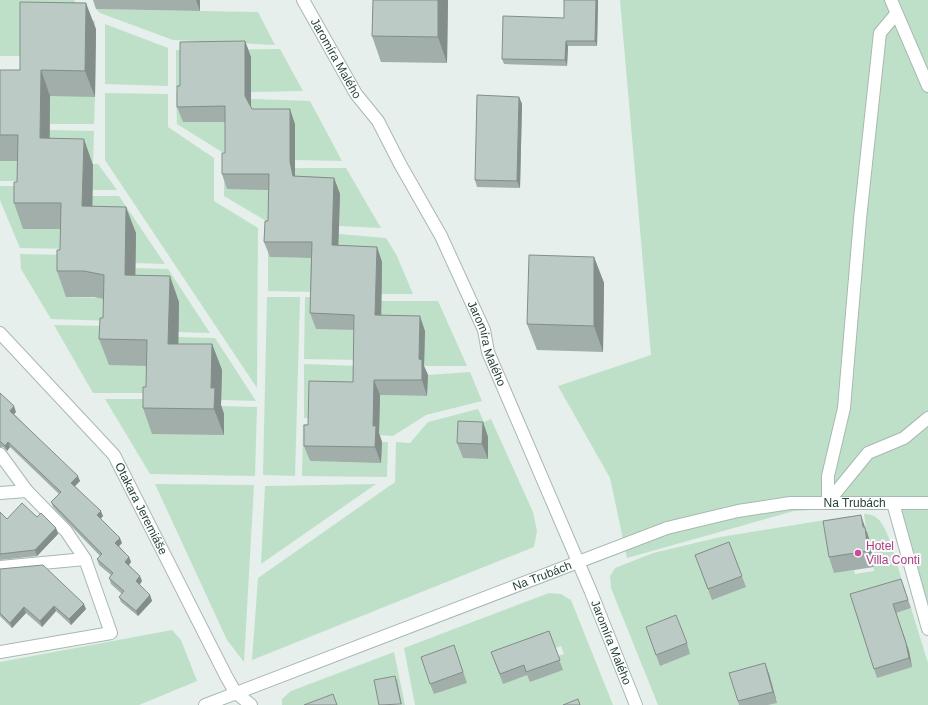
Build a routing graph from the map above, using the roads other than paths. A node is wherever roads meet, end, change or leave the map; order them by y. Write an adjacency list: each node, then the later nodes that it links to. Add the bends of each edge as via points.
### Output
1 (303, 0): 14 (street, Jaromíra Malého, via 356,94 378,121 447,249 484,330 488,352)
2 (891, 0): 3 (street)
3 (896, 14): 4 (street); 10 (street, via 880,33 860,219 844,408 828,476)
4 (928, 86)
5 (0, 333): 18 (street, Otakara Jeremiáše, via 114,455)
6 (928, 418): 10 (street, via 904,438 868,453)
7 (0, 454): 8 (street)
8 (27, 491): 9 (street); 13 (street, via 66,531)
9 (0, 493)
10 (828, 502): 11 (street, Na Trubách); 14 (street, Na Trubách, via 790,503 738,511 667,528)
11 (893, 503): 12 (street, Na Trubách); 16 (street)
12 (928, 503)
13 (85, 559): 15 (street); 17 (street, via 111,633)
14 (577, 562): 18 (street, Na Trubách); 21 (street, Jaromíra Malého)
15 (0, 567)
16 (928, 629)
17 (0, 652)
18 (235, 692): 19 (street, Na Trubách); 20 (street, Otakara Jeremiáše)
19 (205, 705)
20 (251, 705)
21 (636, 705)

